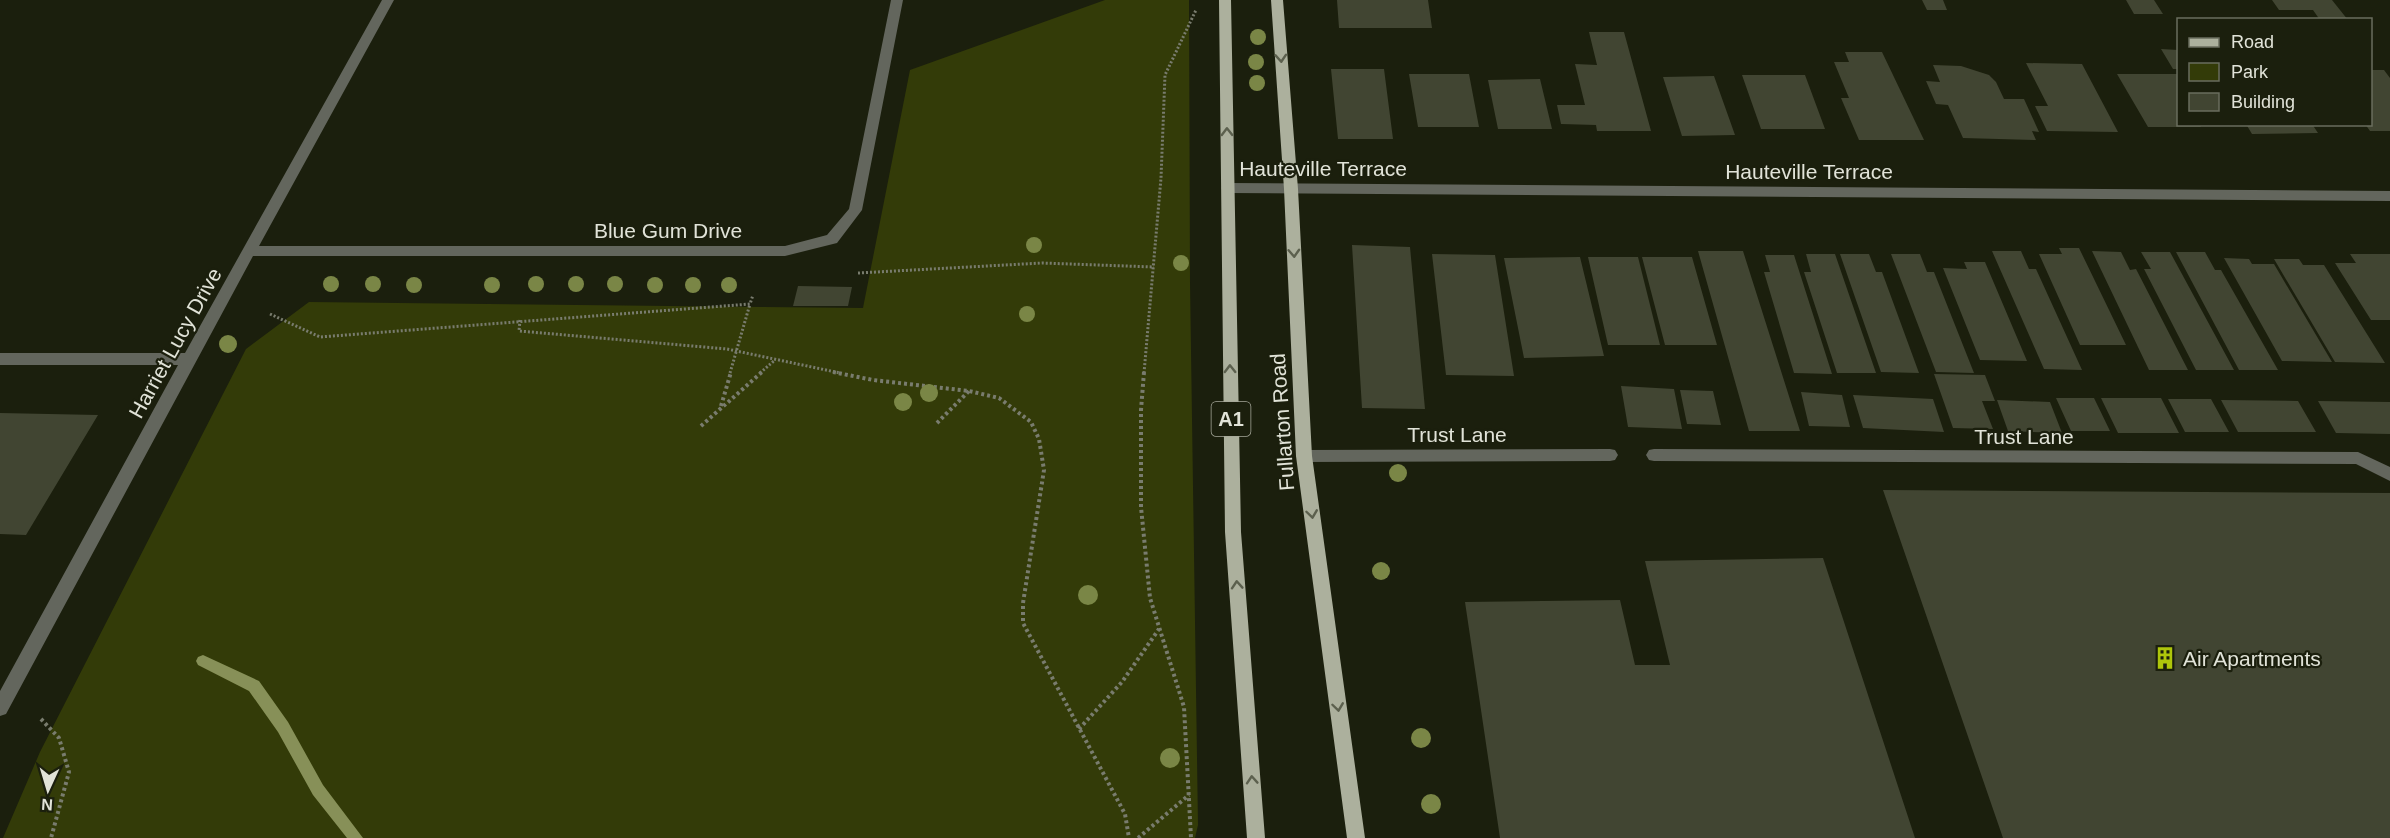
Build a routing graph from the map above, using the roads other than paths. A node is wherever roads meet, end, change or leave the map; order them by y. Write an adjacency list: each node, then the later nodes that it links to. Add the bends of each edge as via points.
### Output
1 (388, 0): 8 (street, Harriet Lucy Drive)
2 (897, 0): 8 (street, Blue Gum Drive, via 855,210 832,239 785,251)
3 (1225, 0): 5 (main road, A1, one-way to 3)
4 (1277, 0): 6 (main road, Fullarton Road, one-way to 6)
5 (1228, 188): 6 (street, Hauteville Terrace); 16 (main road, A1, one-way to 5, via 1233,532)
6 (1291, 189): 7 (street, Hauteville Terrace); 13 (main road, Fullarton Road, one-way to 13)
7 (2390, 196)
8 (251, 251): 10 (street, Harriet Lucy Drive)
9 (0, 359): 10 (street)
10 (189, 359): 15 (street, Harriet Lucy Drive)
11 (1610, 455): 13 (street, Trust Lane)
12 (1654, 455): 14 (street, Trust Lane, via 2358,458)
13 (1304, 456): 17 (main road, Fullarton Road, one-way to 17)
14 (2390, 474)
15 (0, 708)
16 (1256, 838)
17 (1356, 838)

